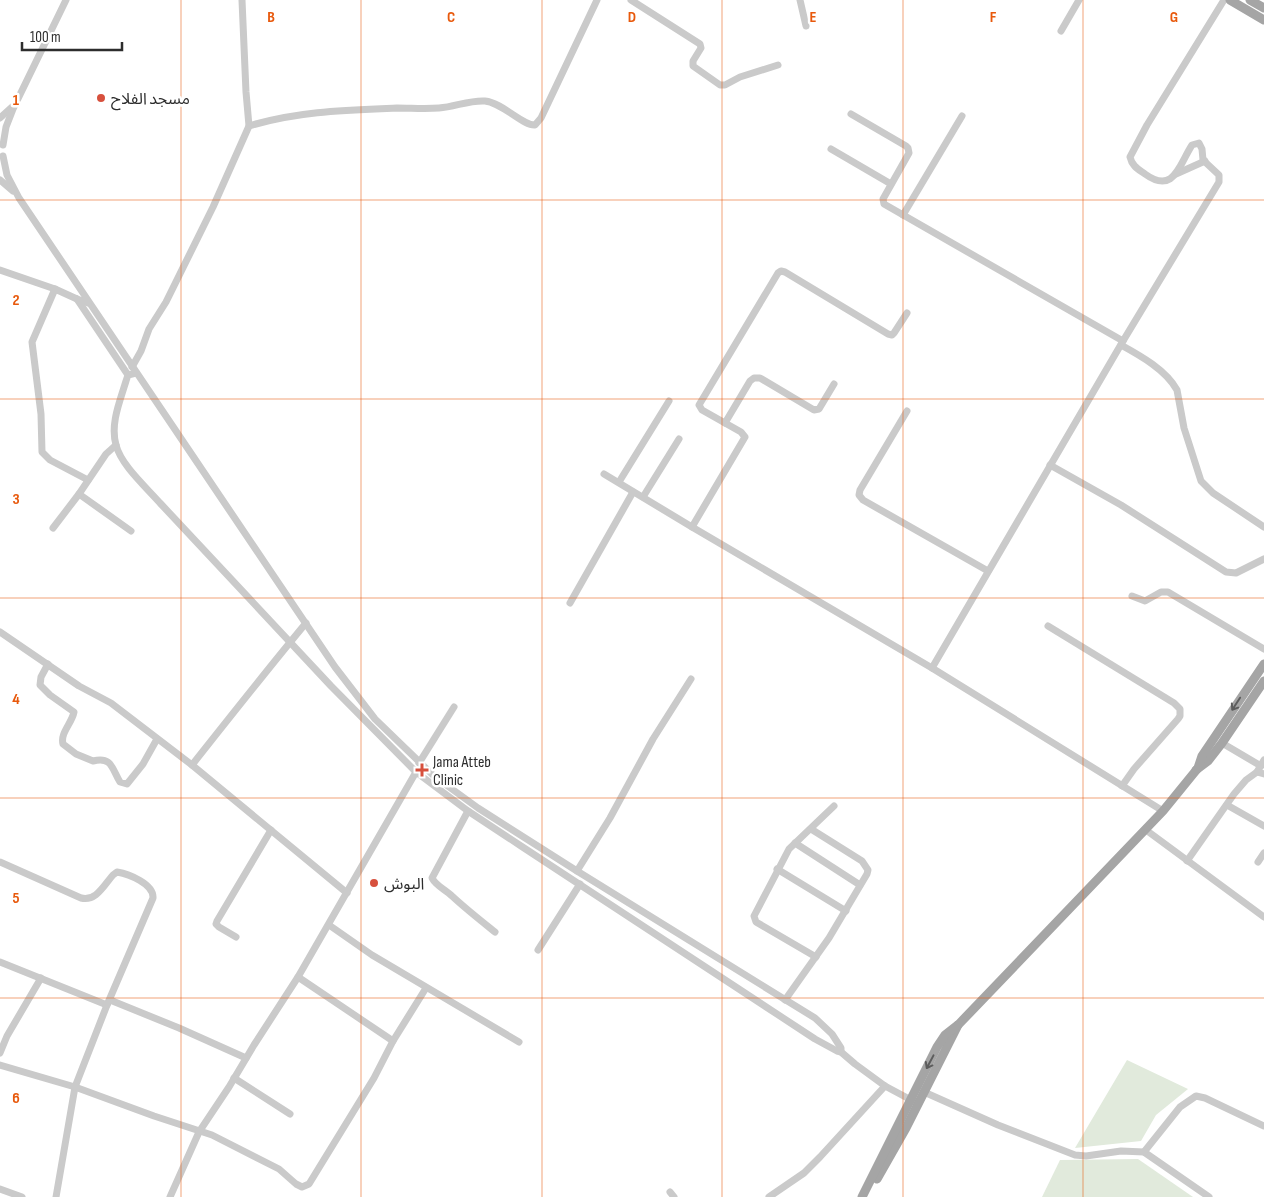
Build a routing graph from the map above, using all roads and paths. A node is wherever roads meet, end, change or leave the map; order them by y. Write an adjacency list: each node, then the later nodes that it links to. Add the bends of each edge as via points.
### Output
1 (66, 0): 15 (street)
2 (242, 0): 19 (street)
3 (597, 0): 19 (street, via 535,125 528,124 499,105 478,101 438,108 310,113)
4 (631, 0): 14 (street, via 700,44 692,66 720,85)
5 (1079, 0): 13 (street)
6 (1224, 0): 24 (street, via 1130,154 1133,166 1155,180 1167,182)
7 (1230, 0): 11 (main road)
8 (1250, 0): 10 (main road)
9 (800, 1): 12 (street)
10 (1264, 8)
11 (1264, 20)
12 (806, 26)
13 (1061, 31)
14 (778, 65)
15 (16, 100): 18 (street); 20 (street)
16 (851, 114): 26 (street, via 908,148 909,154)
17 (962, 116): 28 (street)
18 (0, 118)
19 (250, 126): 35 (street, via 150,329)
20 (2, 141): 22 (street)
21 (831, 148): 26 (street)
22 (1, 159): 27 (street)
23 (1205, 162): 24 (street); 24 (street, via 1201,145 1194,144); 34 (street, via 1219,175 1219,182)
24 (1176, 174)
25 (0, 180): 27 (street)
26 (891, 184): 28 (street, via 883,202)
27 (18, 198): 32 (street)
28 (903, 215): 34 (street)
29 (0, 270): 30 (street)
30 (55, 289): 31 (street); 45 (street, via 32,342 42,452 50,460)
31 (77, 300): 32 (street); 36 (street)
32 (89, 303): 35 (street)
33 (907, 313): 40 (street, via 892,335 781,271 699,405 702,410)
34 (1122, 343): 43 (street); 51 (street, via 1146,360 1177,390 1184,428 1201,481 1213,493)
35 (134, 370): 36 (street); 58 (street)
36 (128, 375): 42 (street, via 114,423)
37 (834, 384): 40 (street, via 819,409 814,410 760,378 754,378)
38 (669, 401): 46 (street)
39 (907, 411): 55 (street, via 859,496)
40 (725, 422): 50 (street, via 745,434 745,440)
41 (679, 439): 49 (street)
42 (116, 445): 45 (street); 61 (street, via 134,474)
43 (1050, 465): 54 (street, via 1121,505 1226,572 1236,573); 55 (street)
44 (604, 474): 46 (street)
45 (88, 480): 48 (street)
46 (619, 482): 47 (street)
47 (634, 492): 49 (street); 57 (street)
48 (79, 494): 52 (street); 53 (street)
49 (643, 498): 50 (street)
50 (692, 527): 65 (street)
51 (1264, 527)
52 (53, 528)
53 (130, 531)
54 (1264, 559)
55 (988, 571): 65 (street)
56 (1132, 596): 62 (street, via 1145,601 1161,592 1168,592)
57 (570, 603)
58 (306, 623): 61 (street); 68 (street)
59 (1048, 626): 78 (street, via 1180,709 1178,719)
60 (0, 632): 63 (street)
61 (291, 641): 69 (street); 74 (street)
62 (1264, 649)
63 (48, 664): 71 (street, via 110,703); 71 (street, via 40,686 74,712 62,738 68,749 93,761 106,761 120,782 127,784)
64 (1264, 664): 75 (main road, one-way to 75, via 1202,756)
65 (932, 668): 78 (street)
66 (690, 679): 93 (street)
67 (1264, 681): 72 (main road)
68 (349, 688): 69 (street); 73 (street)
69 (341, 696): 77 (street)
70 (454, 707): 73 (street)
71 (157, 739): 74 (street)
72 (1222, 743): 75 (main road); 76 (street)
73 (419, 763): 93 (street, via 478,808)
74 (192, 765): 85 (street)
75 (1198, 768): 81 (main road)
76 (1261, 768): 79 (street, via 1246,780)
77 (416, 772): 82 (street); 96 (street)
78 (1122, 786): 81 (street)
79 (1227, 805): 83 (street); 89 (street)
80 (834, 806): 84 (street)
81 (1161, 810): 86 (main road); 112 (main road, via 960,1016)
82 (468, 811): 94 (street); 100 (street, via 432,878)
83 (1264, 826)
84 (811, 829): 87 (street); 95 (street, via 865,864 868,870)
85 (271, 830): 96 (street); 102 (street, via 216,921 219,927)
86 (1146, 830): 89 (street); 112 (main road)
87 (795, 843): 92 (street); 95 (street)
88 (1264, 853): 91 (street)
89 (1188, 861): 98 (street)
90 (0, 862): 111 (street, via 87,900 116,872 140,881 152,890 154,898)
91 (1258, 862)
92 (777, 869): 97 (street); 105 (street, via 754,913 754,919)
93 (577, 871): 101 (street)
94 (580, 884): 103 (street); 104 (street)
95 (860, 885): 97 (street)
96 (347, 893): 99 (street)
97 (846, 912): 105 (street)
98 (1263, 913)
99 (329, 925): 107 (street); 109 (street)
100 (495, 932)
101 (682, 936): 103 (street); 110 (street)
102 (236, 937)
103 (676, 946): 115 (street, via 815,1039)
104 (538, 950)
105 (816, 957): 110 (street)
106 (0, 962): 108 (street)
107 (298, 977): 113 (street); 117 (street)
108 (41, 978): 111 (street); 116 (street)
109 (426, 988): 113 (street); 114 (street)
110 (785, 1000): 115 (street, via 823,1024 837,1041)
111 (109, 1003): 117 (street, via 179,1028); 121 (street)
112 (959, 1024): 122 (main road); 123 (main road, one-way to 123, via 940,1042)
113 (393, 1041): 126 (street, via 374,1078 305,1186 296,1184 279,1169 219,1138)
114 (519, 1042)
115 (841, 1052): 120 (street)
116 (0, 1053)
117 (246, 1058): 119 (street)
118 (0, 1065): 121 (street)
119 (234, 1078): 124 (street); 126 (street)
120 (885, 1086): 123 (street); 132 (street, via 804,1173)
121 (75, 1087): 126 (street); 130 (street)
122 (924, 1092): 123 (main road); 127 (street, via 1075,1155)
123 (915, 1101): 133 (main road); 134 (main road)
124 (290, 1114)
125 (1264, 1126): 127 (street, via 1196,1096 1180,1107)
126 (199, 1132): 131 (street)
127 (1144, 1152): 135 (street)
128 (1, 1190): 129 (street)
129 (22, 1197)
130 (56, 1197)
131 (170, 1197)
132 (769, 1197)
133 (862, 1197)
134 (867, 1197)
135 (1209, 1197)

